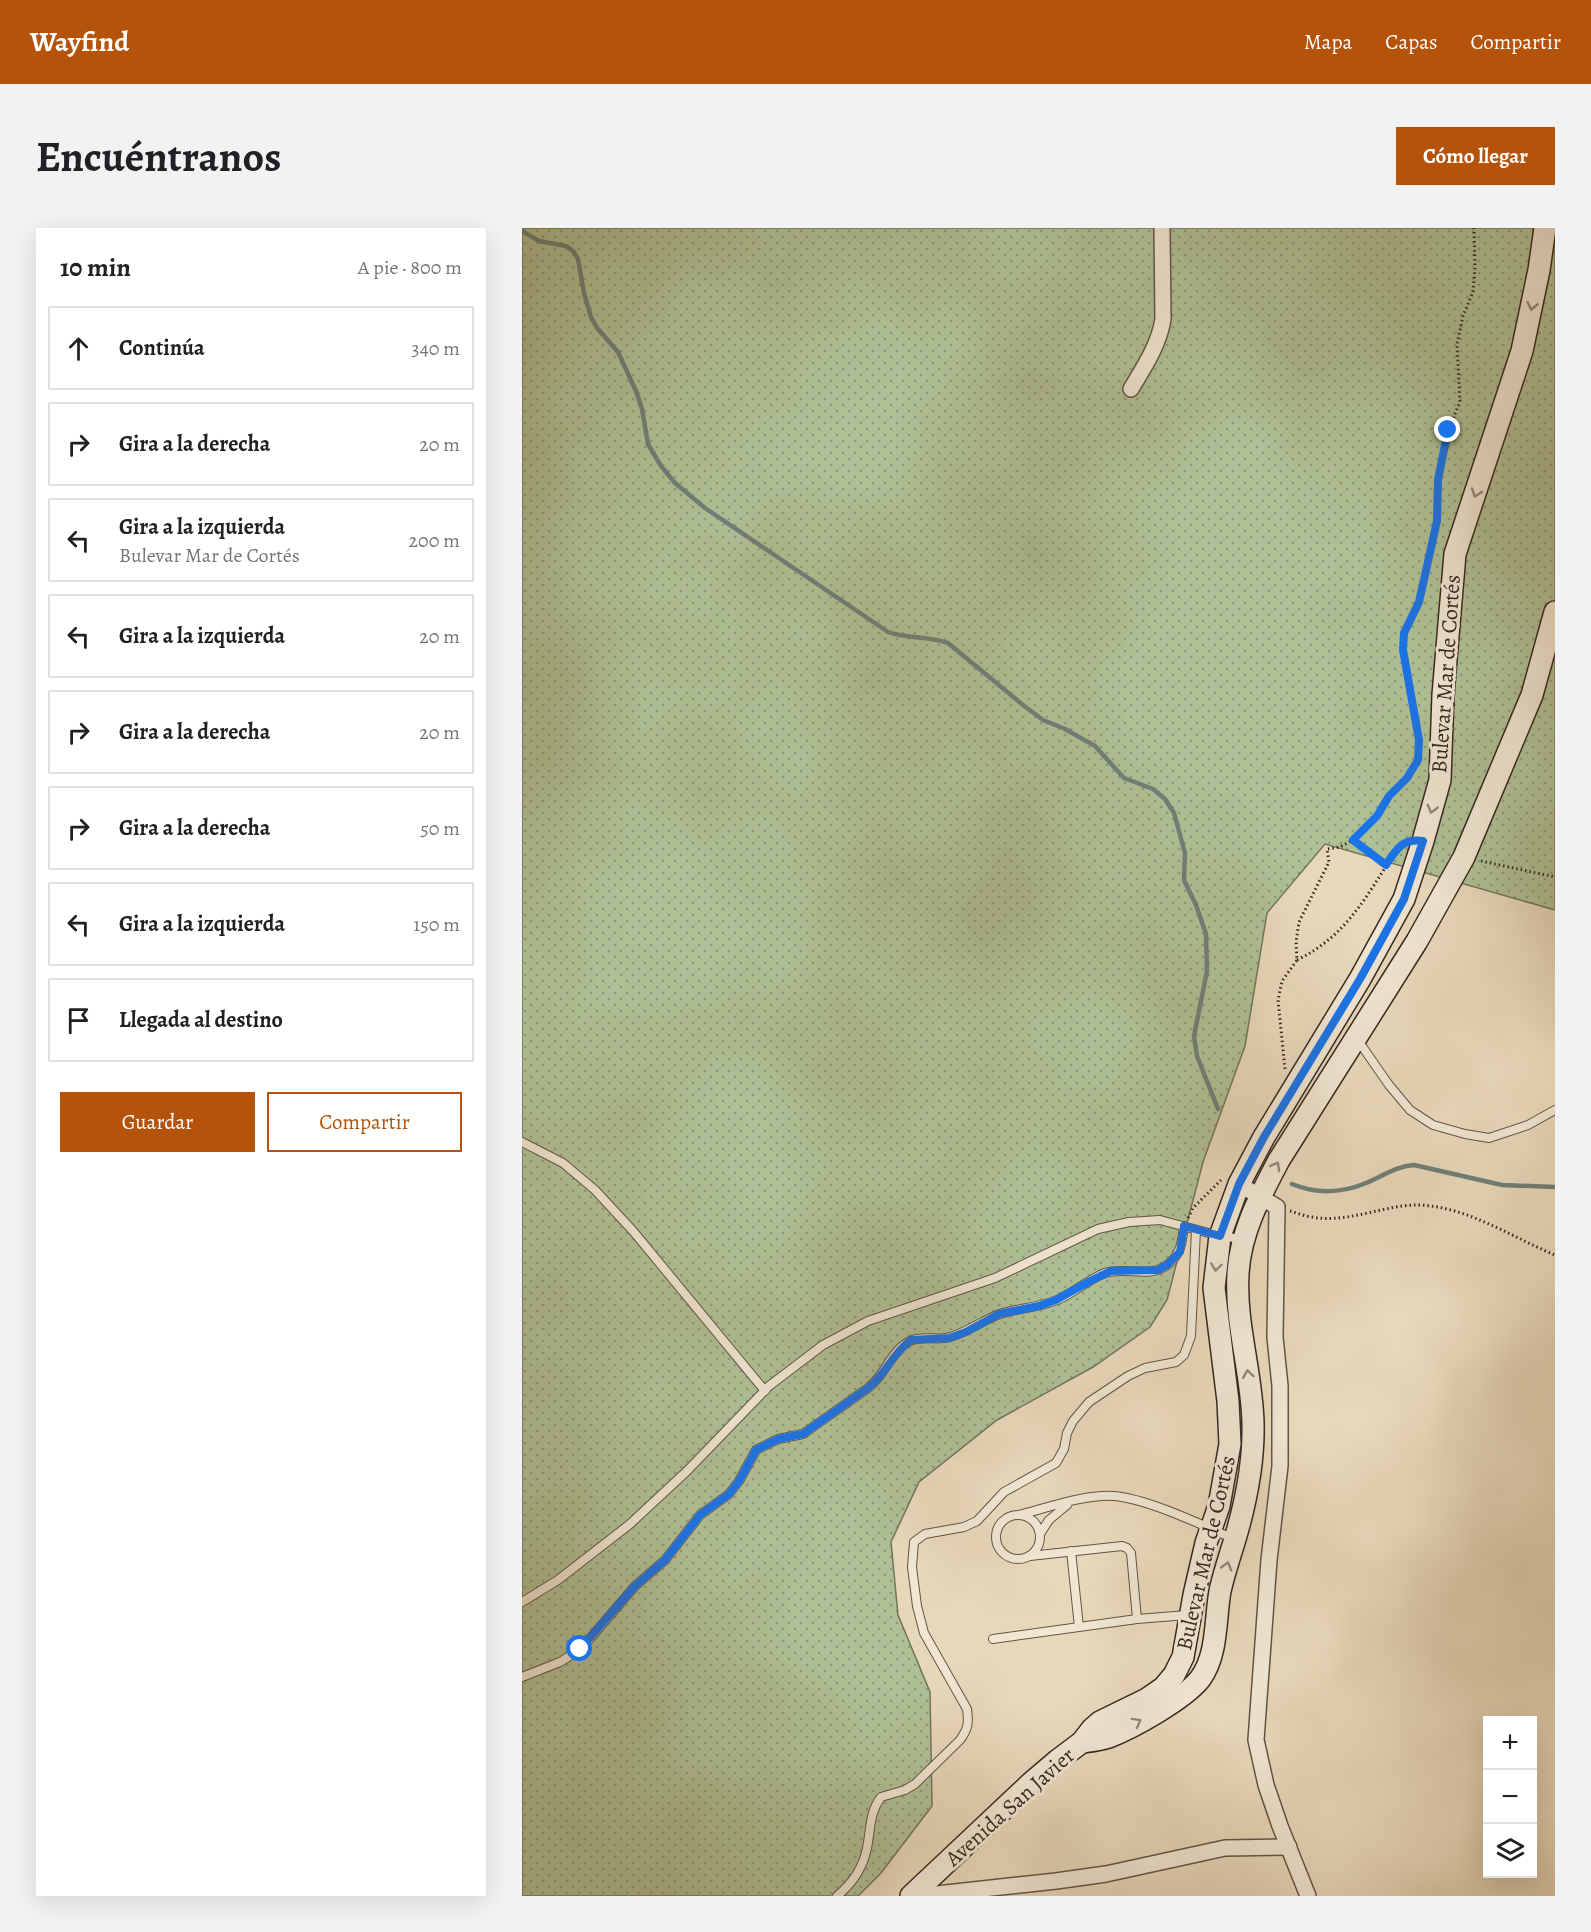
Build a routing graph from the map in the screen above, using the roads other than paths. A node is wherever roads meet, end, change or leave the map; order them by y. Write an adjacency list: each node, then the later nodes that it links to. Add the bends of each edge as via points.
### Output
1 (1162, 228): 3 (street, via 1161,331)
2 (1545, 228): 5 (street, Bulevar Mar de Cortés, one-way to 5, via 1522,351 1455,554 1440,780 1404,899)
3 (1131, 389)
4 (1555, 612): 6 (street, via 1532,695 1464,857)
5 (1337, 1018): 6 (street); 9 (street, Bulevar Mar de Cortés)
6 (1356, 1038): 7 (lane, via 1410,1110 1433,1125 1489,1138 1528,1125); 10 (street, one-way to 6, via 1279,1160)
7 (1555, 1110)
8 (522, 1142): 15 (lane, via 563,1163 595,1190)
9 (1239, 1184): 10 (street); 13 (street, Bulevar Mar de Cortés)
10 (1268, 1202): 14 (street); 32 (street, via 1280,1386 1280,1466 1269,1560 1257,1740 1266,1785)
11 (1184, 1226): 12 (lane); 15 (lane, via 1160,1220 1098,1228 994,1278 868,1321 823,1345); 29 (lane, via 1180,1252 1158,1270 1111,1271 1056,1300 999,1314 949,1338 911,1340 874,1384 803,1434 778,1439 756,1450 729,1494 700,1515 665,1560 635,1586 580,1649 560,1662)
12 (1196, 1230): 13 (lane); 33 (lane, via 1191,1336 1184,1355 1176,1362 1128,1376 1089,1402 1067,1432 1056,1463 1004,1492 977,1521 924,1534 914,1542 912,1567 924,1633 967,1709 969,1723 960,1740 915,1784 881,1797 872,1813 860,1870)
13 (1220, 1236): 14 (lane); 18 (street, Bulevar Mar de Cortés, one-way to 18, via 1214,1288 1230,1444)
14 (1243, 1239): 20 (street, one-way to 14, via 1251,1463 1253,1424 1238,1305)
15 (765, 1391): 23 (lane, via 630,1524 558,1580)
16 (1070, 1502): 17 (lane); 18 (lane, via 1092,1497 1132,1499); 19 (lane)
17 (1019, 1515): 19 (lane, via 1032,1520); 22 (lane, via 1000,1524 997,1543 999,1550 1010,1558)
18 (1211, 1529): 20 (lane); 24 (street, Bulevar Mar de Cortés)
19 (1040, 1534): 22 (lane, via 1039,1545)
20 (1235, 1539): 30 (street, one-way to 20, via 1210,1659 1220,1592)
21 (1071, 1551): 22 (lane); 25 (lane, via 1122,1546 1131,1552); 26 (lane)
22 (1030, 1556)
23 (522, 1602)
24 (1191, 1614): 25 (lane); 28 (street, Bulevar Mar de Cortés, via 1183,1657)
25 (1137, 1619): 26 (lane)
26 (1079, 1628): 27 (lane)
27 (993, 1639)
28 (1174, 1675): 30 (street); 31 (street, Bulevar Mar de Cortés, via 1148,1699 1101,1722)
29 (522, 1677)
30 (1191, 1689): 31 (street, one-way to 30, via 1108,1737)
31 (1082, 1742): 34 (street, Avenida San Javier, via 1031,1783)
32 (1289, 1847): 35 (street, via 1225,1848 1106,1874); 36 (street)
33 (837, 1896)
34 (911, 1896)
35 (918, 1896)
36 (1308, 1896)

